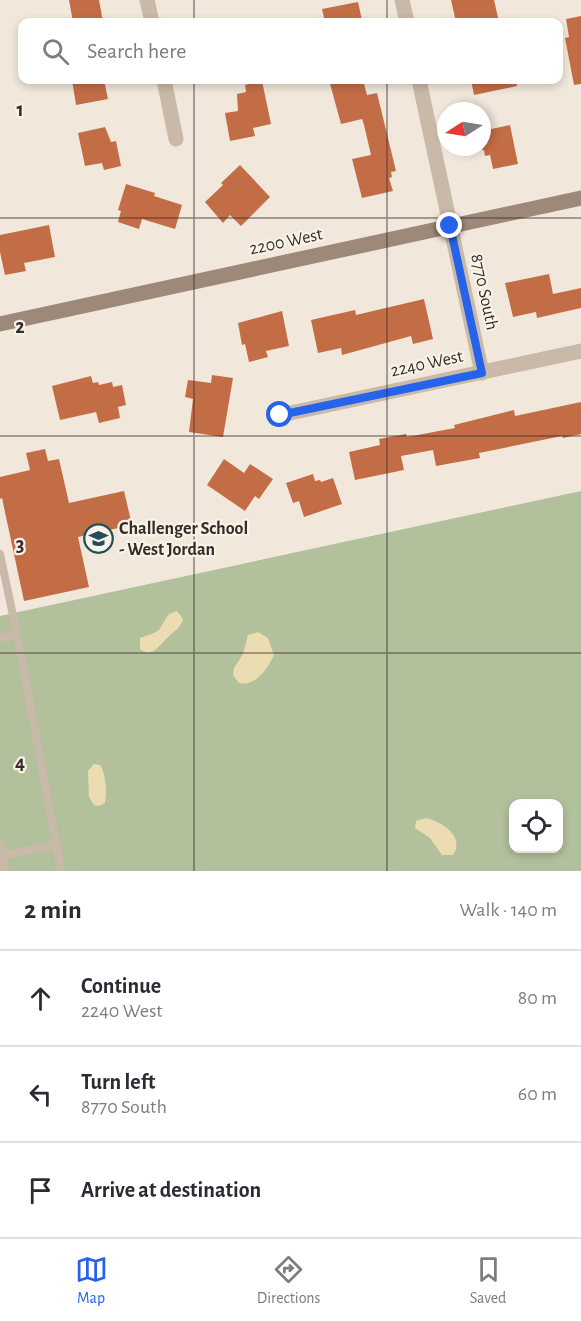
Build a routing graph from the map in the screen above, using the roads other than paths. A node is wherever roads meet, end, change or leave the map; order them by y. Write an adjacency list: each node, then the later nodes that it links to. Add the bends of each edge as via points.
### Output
1 (402, 0): 4 (street)
2 (150, 1): 3 (street)
3 (152, 18)
4 (406, 18)
5 (165, 84): 7 (street)
6 (420, 84): 9 (street, 8770 South)
7 (176, 139)
8 (581, 198): 9 (street, 2200 West)
9 (450, 226): 10 (street, 2200 West); 12 (street, 8770 South)
10 (0, 324)
11 (581, 351): 12 (street, 2240 West)
12 (482, 373): 13 (street, 2240 West)
13 (280, 415)
14 (0, 554): 15 (lane)
15 (10, 602): 16 (lane); 17 (lane)
16 (0, 604)
17 (17, 634): 18 (lane); 20 (lane)
18 (0, 638)
19 (0, 843): 21 (lane)
20 (57, 845): 21 (lane); 23 (lane)
21 (1, 856): 22 (lane)
22 (5, 871)
23 (61, 871)

